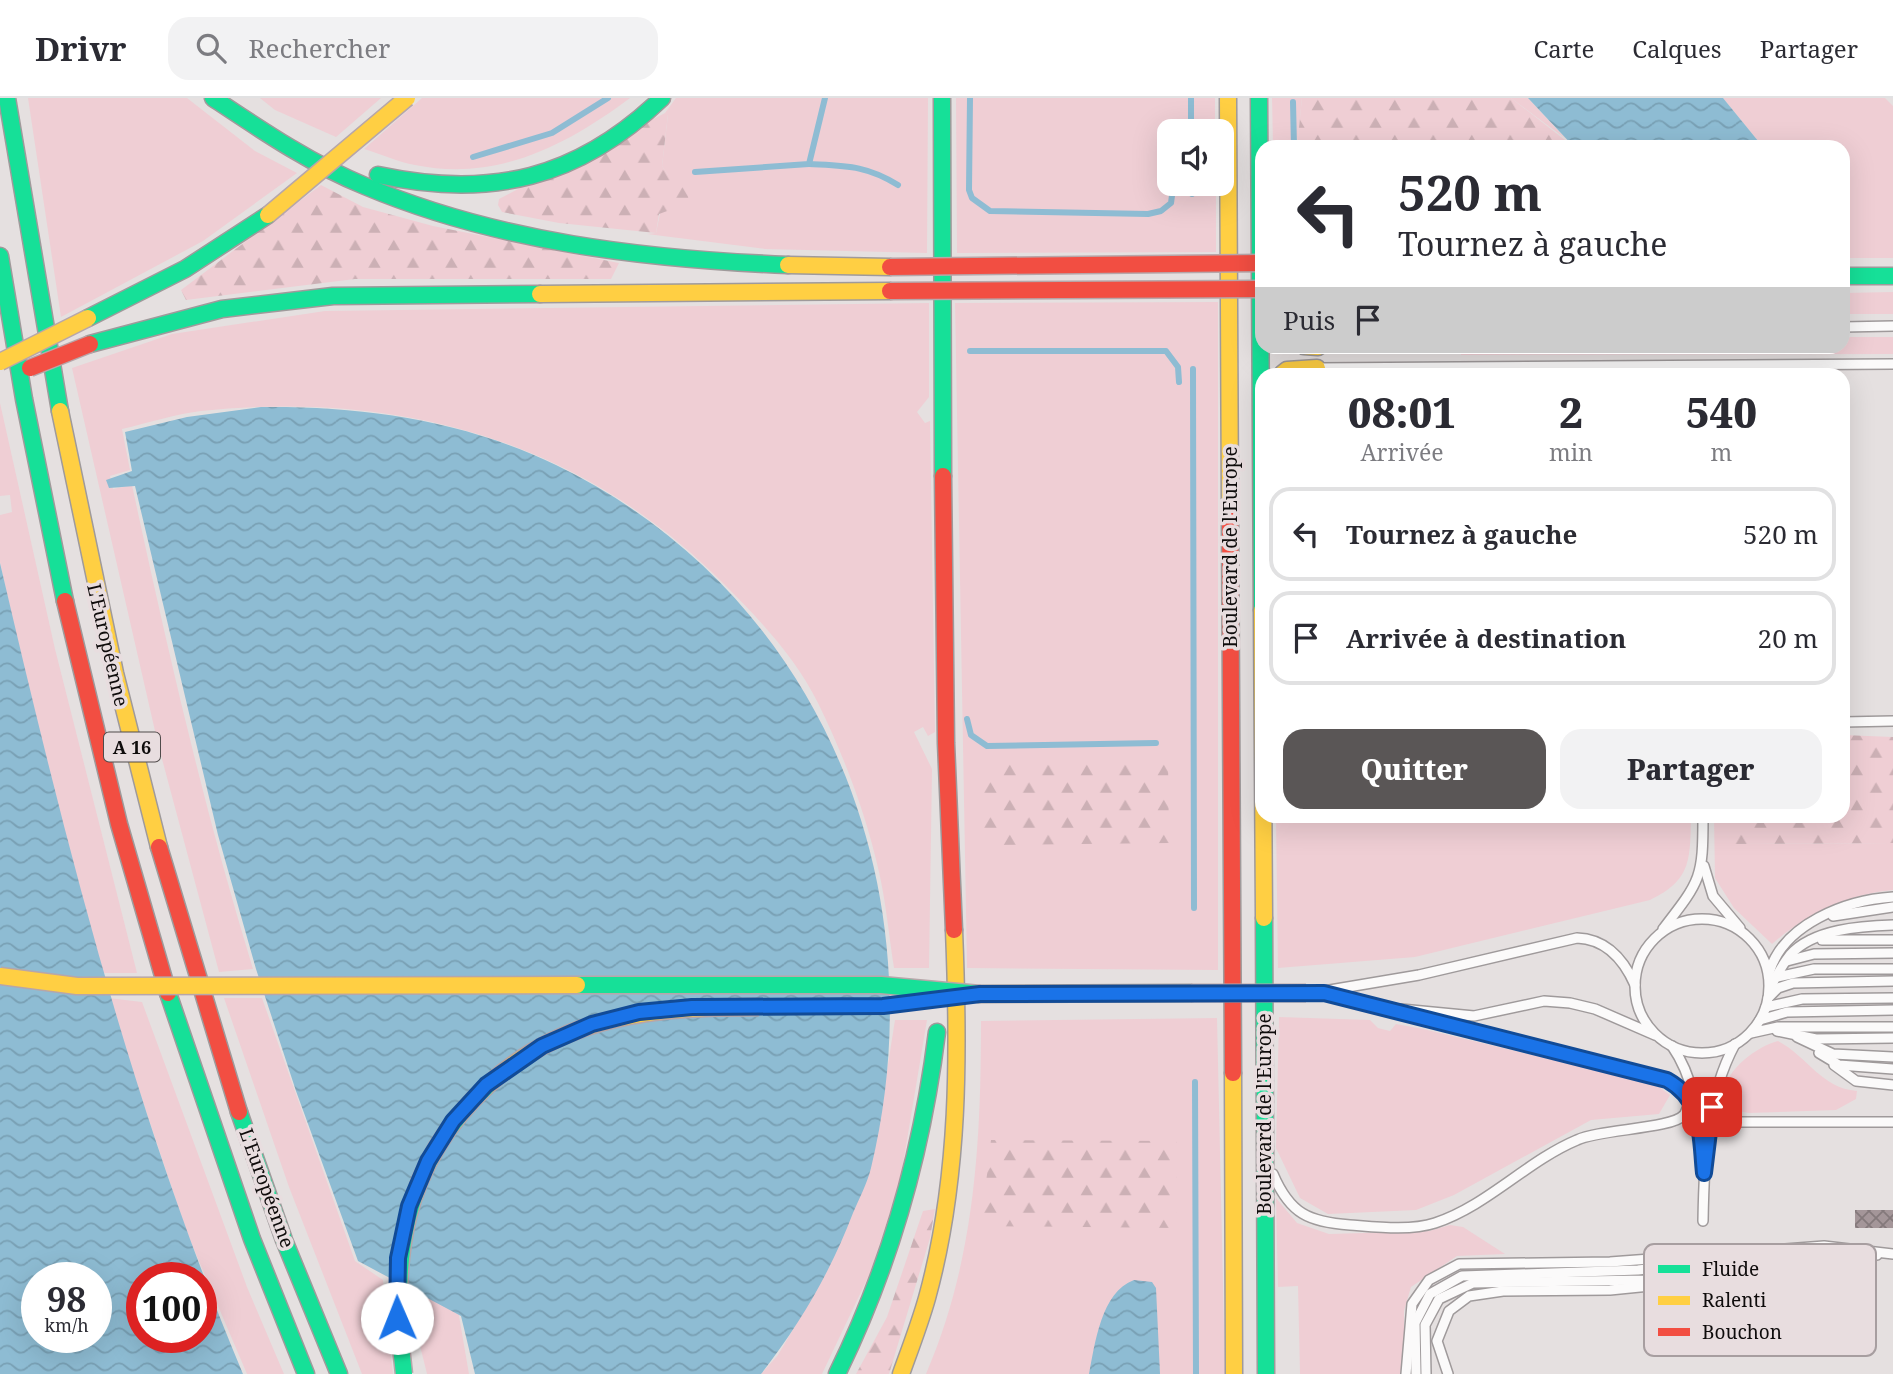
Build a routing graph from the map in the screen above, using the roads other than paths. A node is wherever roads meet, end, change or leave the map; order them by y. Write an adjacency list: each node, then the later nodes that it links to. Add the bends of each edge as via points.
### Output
1 (7, 98): 79 (main road, L'Européenne / A 16, via 66,453 145,800 236,1102)
2 (213, 98): 8 (main road)
3 (407, 98): 17 (main road, bridge, via 268,215 185,269)
4 (662, 98): 8 (main road, via 622,134 574,163 523,180 473,187 415,183 366,172)
5 (942, 98): 23 (main road)
6 (1228, 98): 83 (main road, Boulevard de l'Europe)
7 (1259, 98): 9 (main road, Boulevard de l'Europe)
8 (260, 128): 11 (main road, bridge, via 367,187 416,205 492,227 671,258 890,267)
9 (1259, 140)
10 (0, 256): 78 (main road, L'Européenne / A 16, via 54,546 126,846 170,1001 220,1150)
11 (1255, 263)
12 (1850, 276): 13 (main road)
13 (1893, 276)
14 (1255, 289): 20 (main road, bridge, via 333,296 222,309 90,344)
15 (1893, 326): 16 (lane)
16 (1850, 327)
17 (0, 362)
18 (1893, 364): 19 (lane)
19 (1317, 368)
20 (2, 380)
21 (1893, 721): 22 (lane)
22 (1850, 722)
23 (947, 744): 81 (main road, via 939,1012 928,1103 900,1228 875,1297); 82 (main road, via 955,1041 949,1198 933,1279)
24 (1262, 823): 69 (main road, Boulevard de l'Europe)
25 (1703, 823): 26 (lane)
26 (1703, 861): 31 (lane, via 1695,887); 32 (lane, via 1713,895)
27 (1893, 897): 29 (lane, via 1842,908)
28 (1893, 907): 29 (lane)
29 (1815, 922): 39 (lane, via 1781,948)
30 (1893, 925): 33 (lane, via 1856,927)
31 (1658, 936): 32 (lane, via 1676,924 1698,919 1729,925); 41 (lane, via 1644,954)
32 (1748, 937): 39 (lane)
33 (1813, 940): 34 (lane); 36 (lane)
34 (1893, 940)
35 (1893, 953): 36 (lane, via 1814,954)
36 (1786, 962): 39 (lane)
37 (1893, 969): 39 (lane, via 1814,969)
38 (0, 976): 44 (main road, bridge, via 77,986 881,985)
39 (1772, 976): 45 (lane)
40 (1893, 981): 45 (lane, via 1793,983)
41 (1636, 987): 43 (lane, via 1625,966 1607,948 1577,938); 56 (lane, via 1640,1009)
42 (1306, 993): 43 (lane); 44 (main road, bridge)
43 (1324, 993): 48 (lane)
44 (980, 994): 47 (main road, bridge)
45 (1768, 998): 46 (lane); 51 (lane)
46 (1893, 998)
47 (909, 1004)
48 (1374, 1006): 56 (lane, via 1474,1016 1544,1001 1570,1003); 65 (lane, via 1653,1075 1674,1084)
49 (777, 1007): 80 (main road, bridge, via 661,1009 615,1017 542,1046 478,1092 428,1161 402,1231 396,1288)
50 (1893, 1010): 51 (lane, via 1787,1012)
51 (1760, 1020): 54 (lane)
52 (1893, 1027): 53 (lane)
53 (1769, 1028): 54 (lane); 55 (lane)
54 (1749, 1034): 58 (lane)
55 (1796, 1036): 57 (lane); 60 (lane)
56 (1659, 1037): 59 (lane)
57 (1893, 1038)
58 (1735, 1044): 59 (lane, via 1698,1053); 66 (lane)
59 (1671, 1045): 67 (lane, via 1689,1077)
60 (1809, 1045): 61 (lane, via 1845,1056); 62 (lane)
61 (1893, 1057)
62 (1830, 1062): 63 (lane); 64 (lane, via 1856,1081)
63 (1893, 1069)
64 (1893, 1085)
65 (1690, 1100): 67 (lane); 69 (lane, via 1684,1115 1670,1123 1579,1138 1434,1223 1401,1227 1318,1222 1297,1211 1280,1191)
66 (1712, 1107): 68 (lane, via 1720,1118 1735,1122); 70 (lane)
67 (1697, 1111): 70 (lane)
68 (1893, 1122)
69 (1264, 1153): 84 (main road, Boulevard de l'Europe)
70 (1704, 1173): 71 (lane)
71 (1703, 1221)
72 (1893, 1254): 73 (lane)
73 (1877, 1255)
74 (1644, 1259): 85 (lane, via 1459,1264 1429,1280 1412,1304)
75 (1644, 1269): 86 (lane, via 1462,1276 1430,1294 1415,1323)
76 (1644, 1280): 87 (lane, via 1473,1283 1439,1299 1425,1325)
77 (1644, 1287): 88 (lane, via 1469,1296 1449,1311 1437,1340)
78 (306, 1374)
79 (339, 1374)
80 (404, 1374)
81 (836, 1374)
82 (901, 1374)
83 (1234, 1374)
84 (1266, 1374)
85 (1406, 1374)
86 (1416, 1374)
87 (1426, 1374)
88 (1447, 1374)

